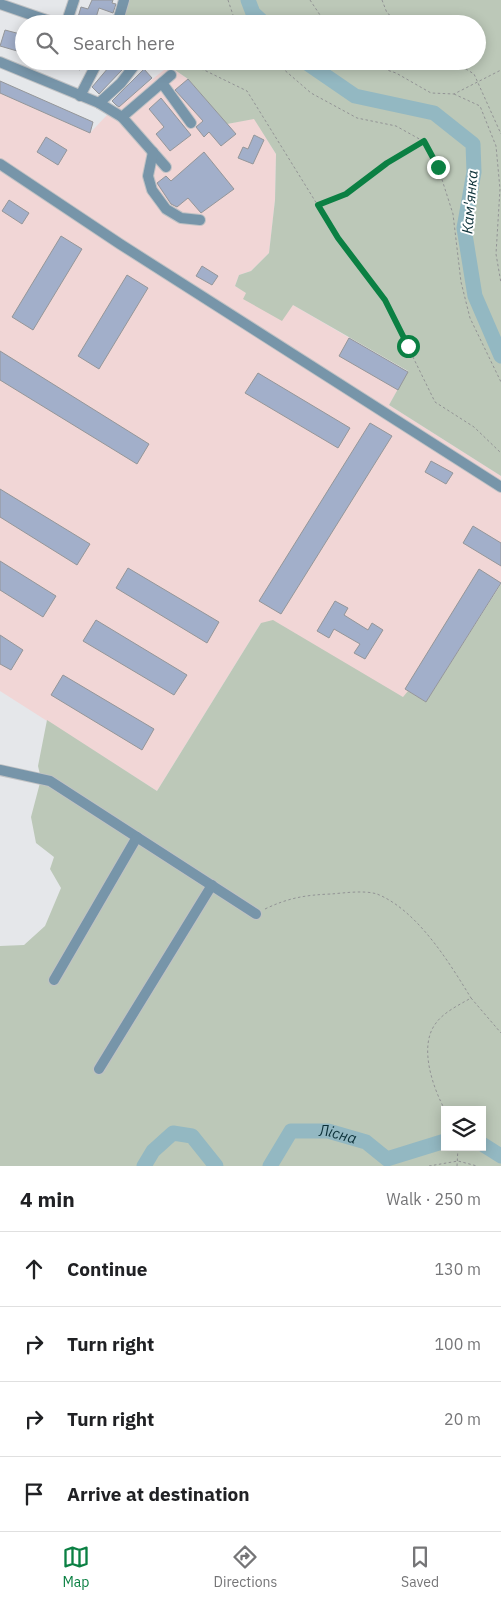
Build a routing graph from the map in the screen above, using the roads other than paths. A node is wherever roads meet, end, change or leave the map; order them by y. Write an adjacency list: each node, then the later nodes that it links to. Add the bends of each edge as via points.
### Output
1 (74, 0): 5 (street)
2 (124, 0): 6 (street)
3 (0, 4): 4 (street)
4 (32, 15)
5 (69, 15)
6 (120, 15)
7 (0, 62): 8 (street)
8 (15, 68)
9 (19, 70): 14 (street)
10 (93, 70): 14 (street)
11 (131, 70): 15 (street)
12 (171, 75): 13 (street)
13 (162, 83): 16 (street); 17 (street)
14 (80, 96): 15 (street)
15 (98, 103): 16 (street)
16 (122, 117): 18 (street)
17 (191, 123)
18 (152, 152): 20 (street); 21 (street, via 148,176 152,190 166,210 181,218)
19 (0, 164): 22 (street)
20 (166, 167)
21 (200, 220)
22 (501, 487)
23 (0, 770): 24 (street, via 50,781)
24 (137, 837): 25 (street); 27 (street)
25 (212, 886): 26 (street); 28 (street)
26 (256, 914)
27 (54, 980)
28 (100, 1069)

